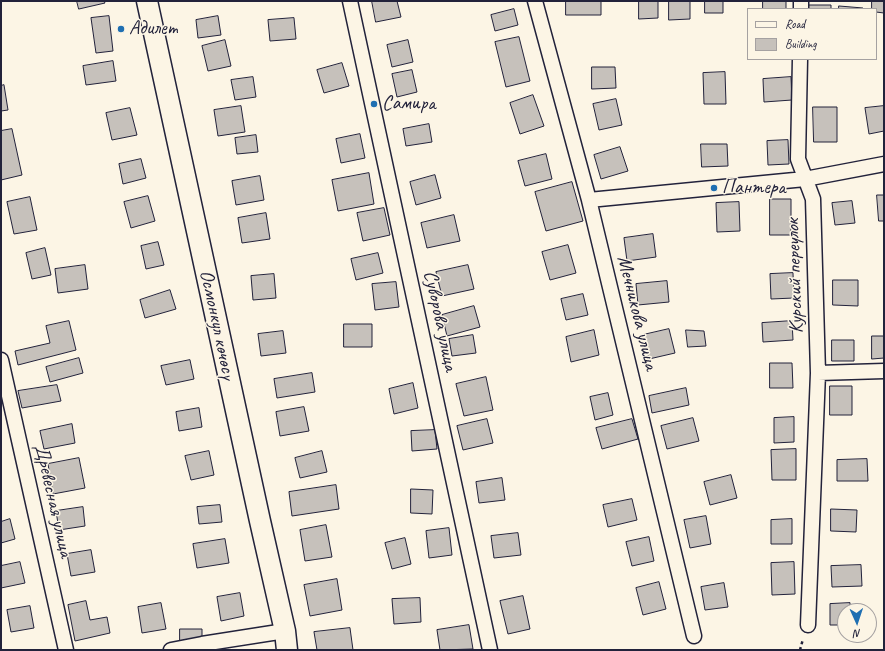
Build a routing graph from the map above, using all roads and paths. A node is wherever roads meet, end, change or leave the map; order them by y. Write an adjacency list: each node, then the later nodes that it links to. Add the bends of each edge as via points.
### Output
1 (147, 1): 13 (street, Осмонкул көчөсү)
2 (350, 1): 16 (street, Суворова улица)
3 (535, 1): 7 (street, Мечникова улица)
4 (800, 60): 6 (street, Курский переулок, via 798,159)
5 (884, 164): 6 (street)
6 (805, 179): 7 (street); 10 (street, Курский переулок, via 813,199)
7 (589, 200): 12 (street, Мечникова улица)
8 (1, 360): 14 (street, Древесная улица)
9 (884, 371): 10 (street)
10 (818, 374): 11 (street, Курский переулок)
11 (808, 625)
12 (694, 636)
13 (286, 640): 15 (street, via 202,644)
14 (66, 650)
15 (171, 650)
16 (490, 650)

